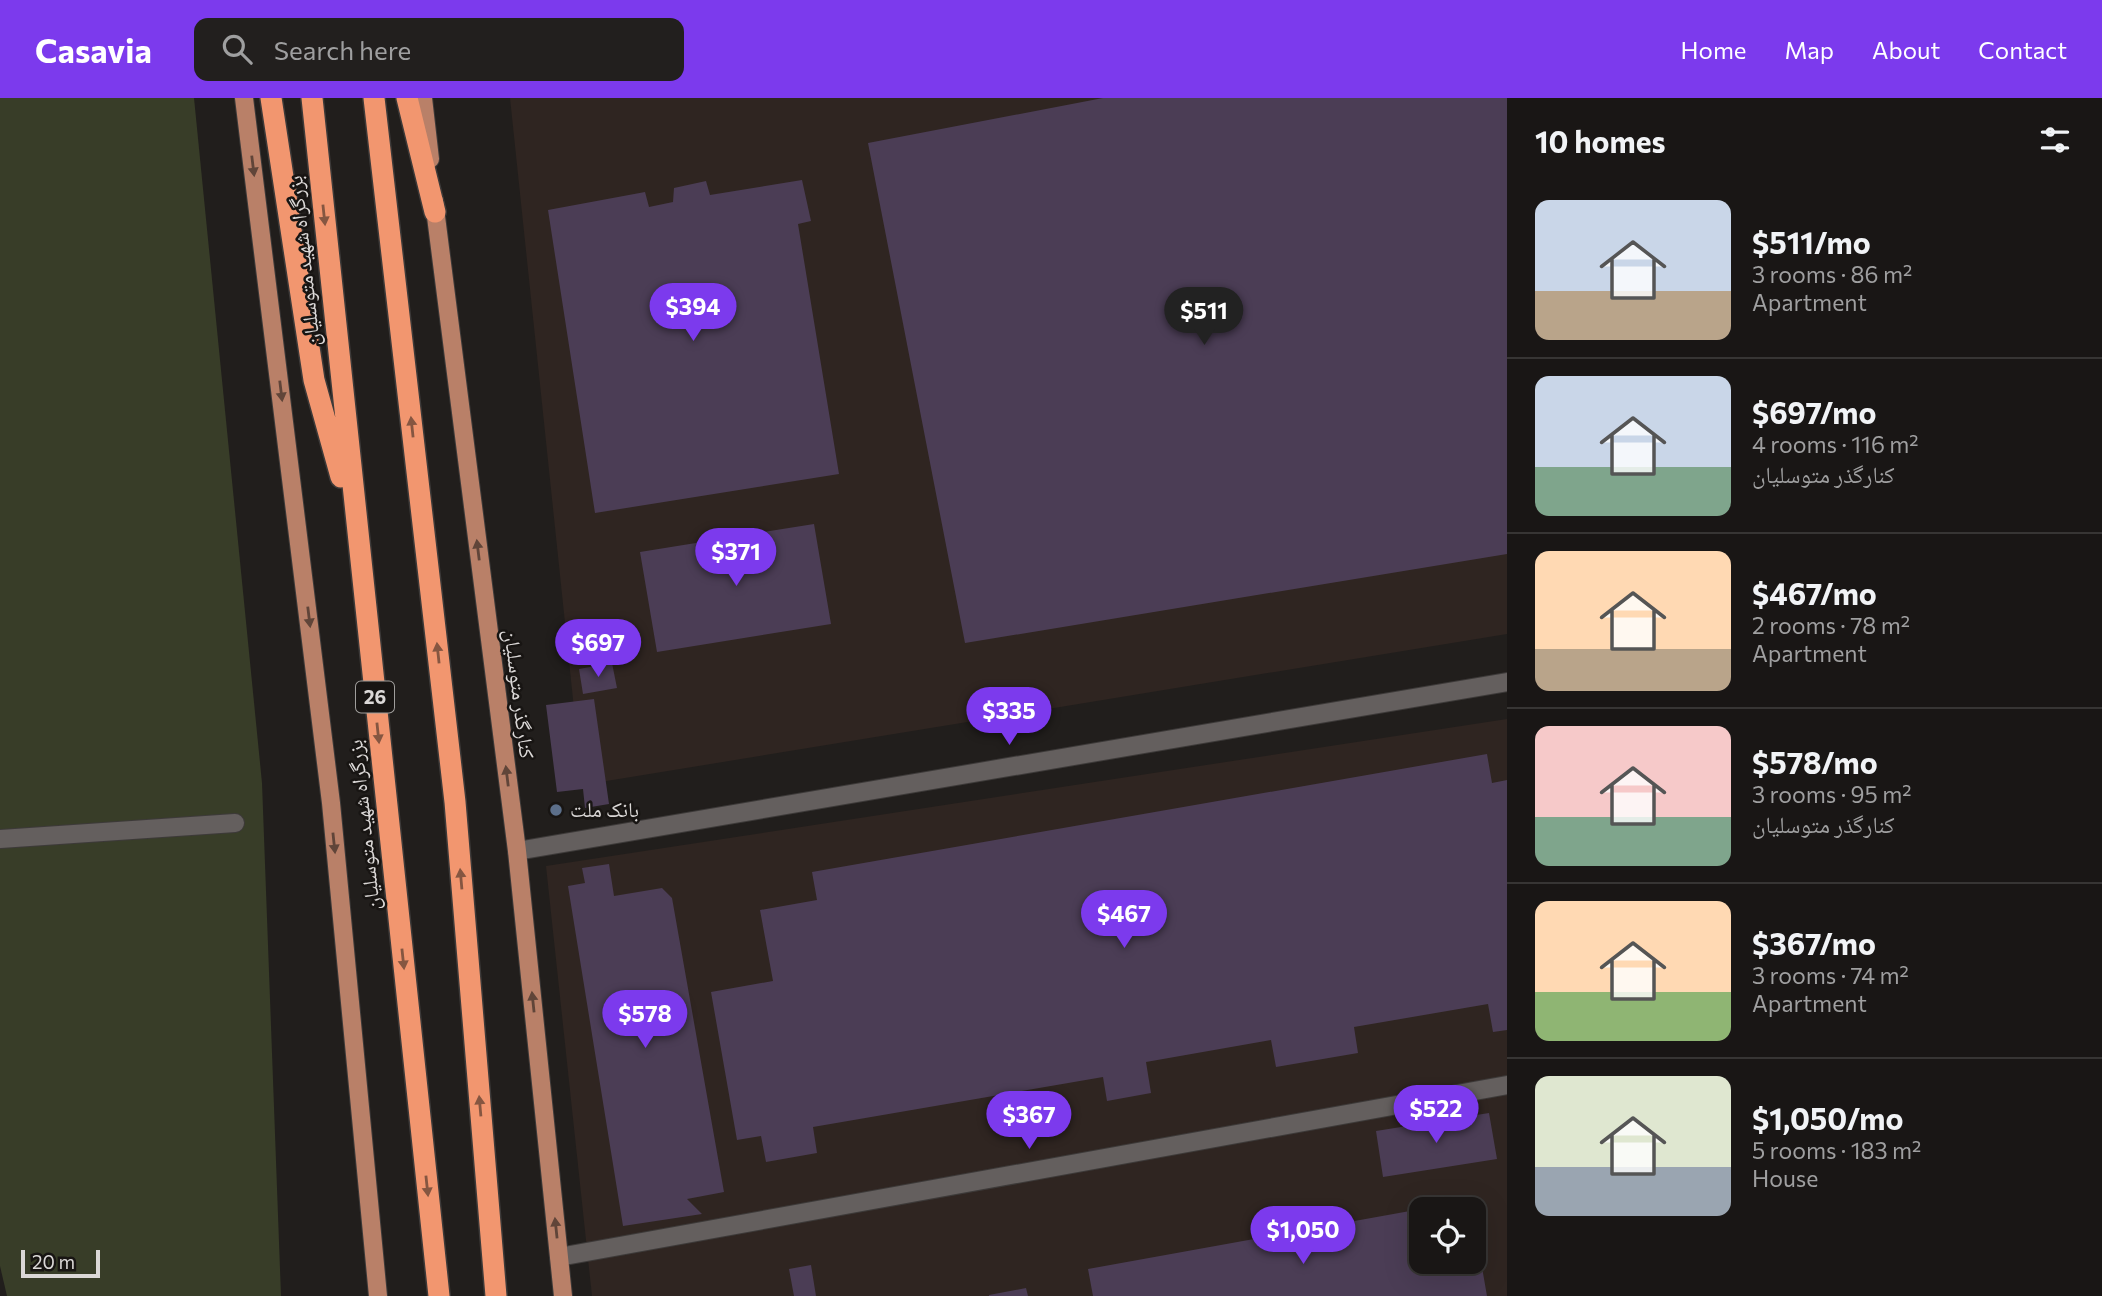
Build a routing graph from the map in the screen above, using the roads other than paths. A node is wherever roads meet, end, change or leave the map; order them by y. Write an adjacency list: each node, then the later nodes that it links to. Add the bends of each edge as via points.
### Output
1 (244, 98): 15 (main road, one-way to 15, via 331,803)
2 (271, 98): 8 (highway, via 314,380)
3 (312, 98): 8 (highway, بزرگراه شهید متوسلیان / 26, one-way to 8)
4 (374, 98): 17 (highway, one-way to 4, via 455,802)
5 (407, 98): 7 (highway)
6 (423, 98): 7 (main road, کنارگذر متوسلیان)
7 (435, 212): 12 (main road, کنارگذر متوسلیان, one-way to 7)
8 (357, 534): 16 (highway, بزرگراه شهید متوسلیان / 26, one-way to 16)
9 (1507, 682): 12 (street)
10 (235, 822): 11 (street)
11 (0, 839)
12 (517, 851): 14 (main road, کنارگذر متوسلیان, one-way to 12)
13 (1507, 1084): 14 (street)
14 (559, 1257): 18 (main road, کنارگذر متوسلیان)
15 (377, 1296)
16 (439, 1296)
17 (496, 1296)
18 (563, 1296)

